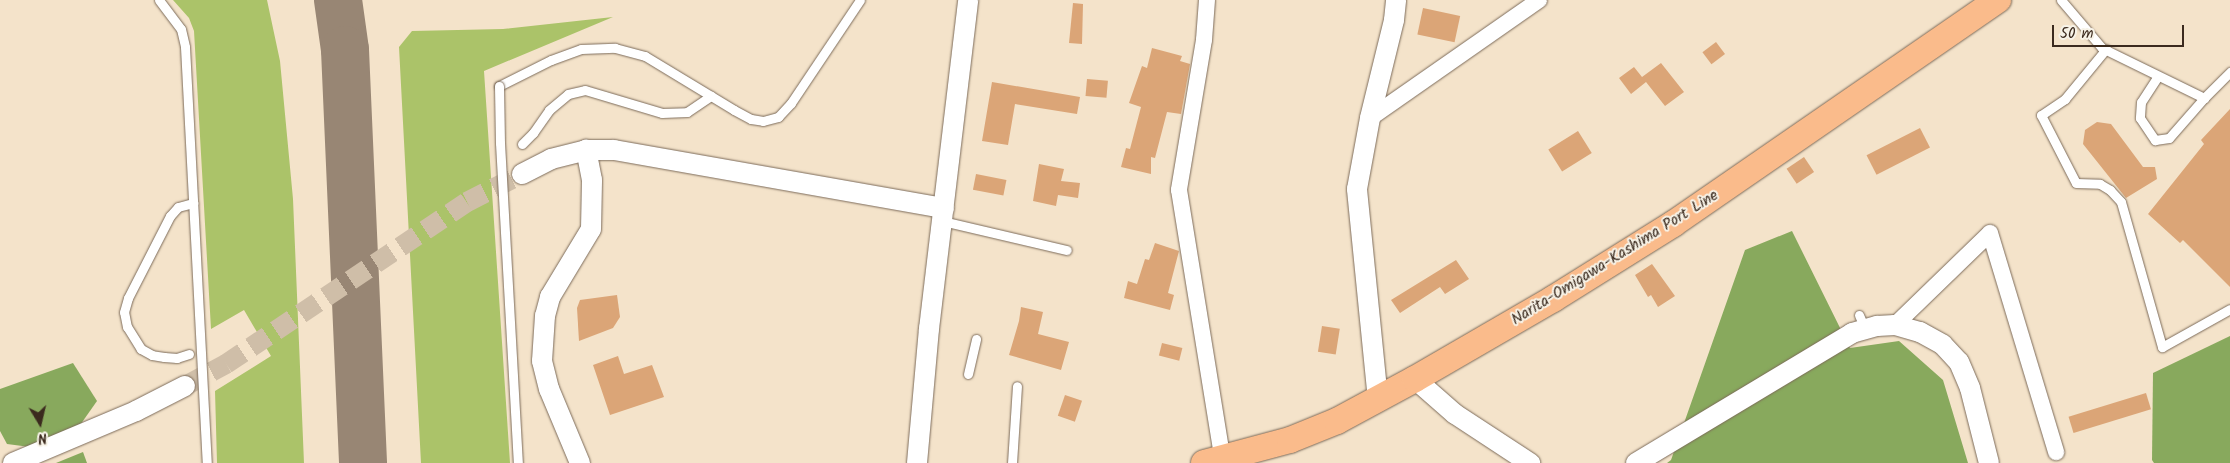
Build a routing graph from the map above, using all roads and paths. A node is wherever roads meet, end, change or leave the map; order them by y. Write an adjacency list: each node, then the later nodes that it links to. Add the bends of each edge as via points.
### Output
1 (159, 0): 18 (lane, via 181,29 185,48)
2 (860, 0): 12 (lane, via 791,103 778,116 763,121 751,119)
3 (968, 0): 19 (street)
4 (1207, 0): 31 (street, via 1204,40 1179,190)
5 (1396, 0): 14 (street)
6 (1539, 0): 14 (street)
7 (1998, 0): 26 (main road, Narita-Omigawa-Kashima Port Line, via 1673,224)
8 (2060, 0): 9 (lane)
9 (2106, 49): 11 (lane); 21 (lane, via 2065,99 2042,116 2076,183 2100,184 2121,202 2162,348)
10 (2230, 72): 13 (lane)
11 (2158, 76): 13 (lane); 13 (lane, via 2141,102 2140,118 2155,140 2169,138)
12 (711, 96): 15 (lane, via 686,112 662,113 585,90 568,94 549,110); 34 (lane, bridge, via 645,56 615,48 582,49 551,60 499,86)
13 (2204, 98)
14 (1370, 118): 29 (street, via 1357,190)
15 (522, 144)
16 (586, 150): 17 (street, via 551,159); 19 (street, via 614,150); 35 (street, via 592,180 591,229 550,297 545,316 542,361 548,389)
17 (522, 174)
18 (193, 203): 24 (lane, via 178,207 170,216 124,312 127,327 141,349 164,357 177,358); 33 (lane)
19 (943, 215): 20 (lane); 36 (street)
20 (1068, 250)
21 (2230, 309)
22 (1895, 325): 30 (street, via 1990,233); 39 (street, via 1862,322 1852,333); 40 (street, via 1920,332 1943,345 1959,362 1970,388)
23 (976, 339): 25 (lane)
24 (189, 354)
25 (968, 374)
26 (1415, 379): 29 (main road, Narita-Omigawa-Kashima Port Line); 38 (street, via 1455,414)
27 (185, 386): 32 (street, via 136,411)
28 (1017, 386): 37 (lane)
29 (1378, 400): 31 (main road, Narita-Omigawa-Kashima Port Line, via 1290,440)
30 (2056, 452)
31 (1216, 462)
32 (13, 463)
33 (207, 463)
34 (518, 463)
35 (580, 463)
36 (917, 463)
37 (1012, 463)
38 (1530, 463)
39 (1636, 463)
40 (1989, 463)

